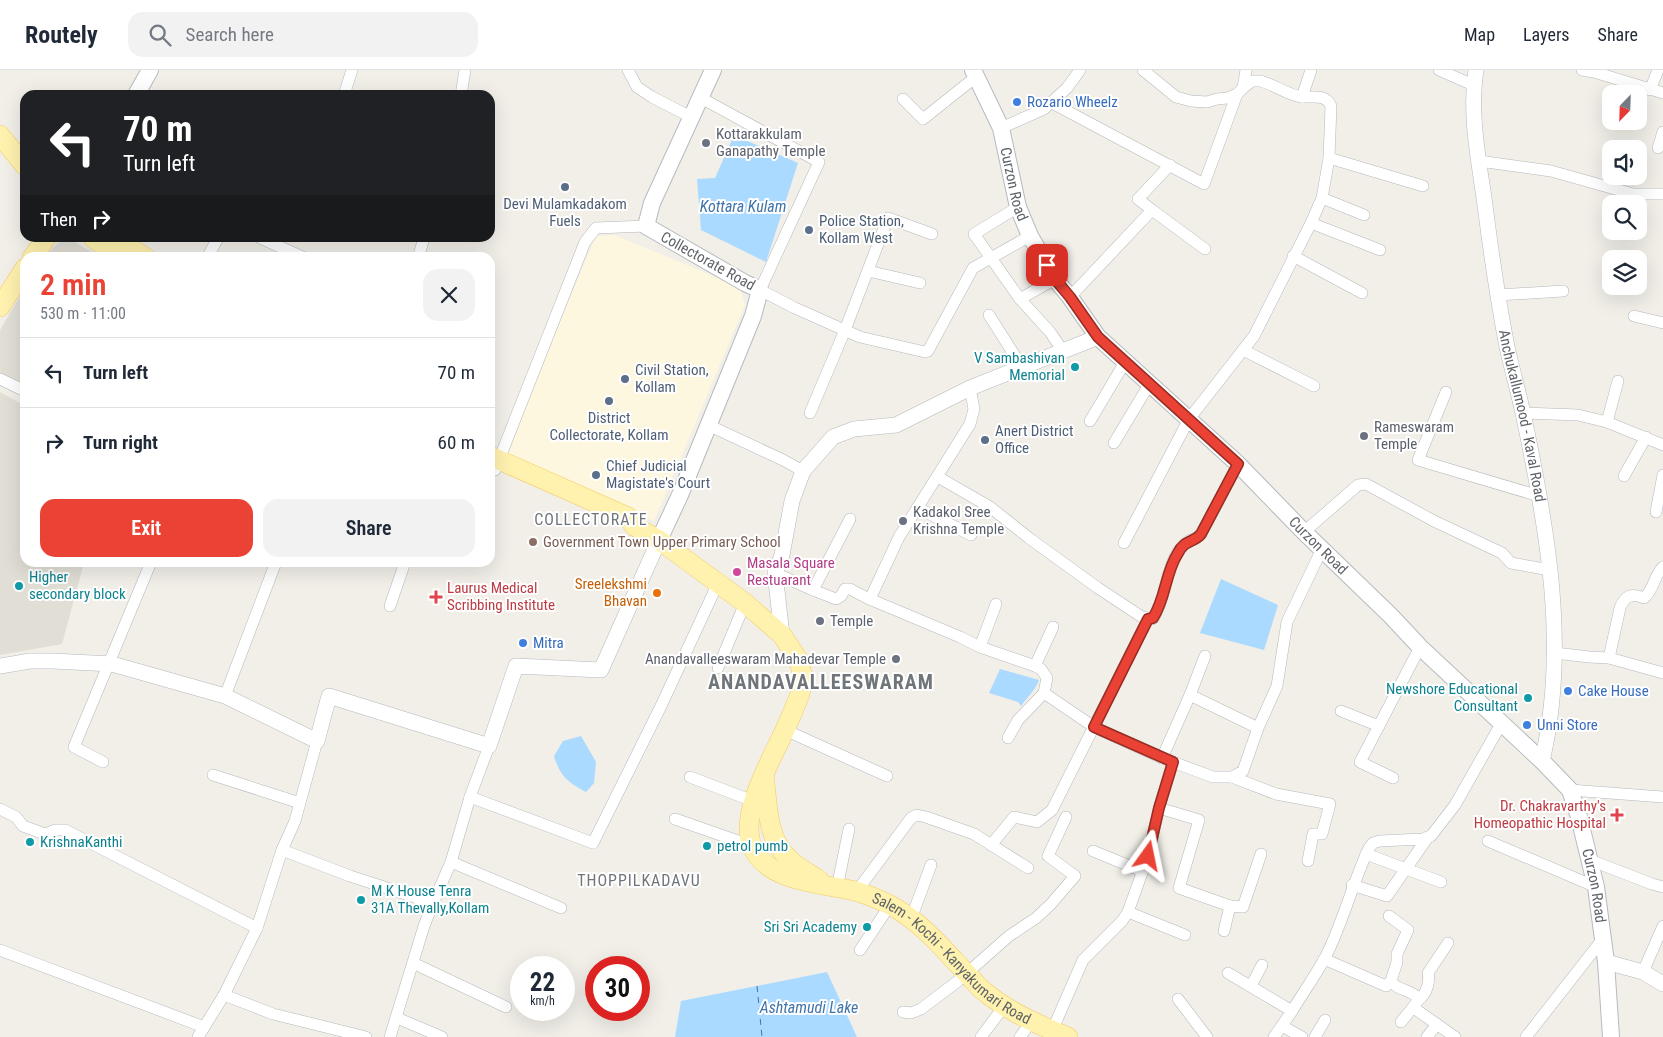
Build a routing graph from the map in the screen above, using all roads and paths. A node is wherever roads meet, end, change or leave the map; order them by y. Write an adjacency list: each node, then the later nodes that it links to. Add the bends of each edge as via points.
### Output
1 (150, 70): 16 (main road)
2 (352, 70): 17 (street)
3 (465, 70): 18 (street)
4 (628, 70): 26 (street, via 637,87)
5 (713, 70): 23 (main road, Collectorate Road)
6 (1080, 70): 25 (street)
7 (1143, 70): 20 (street, via 1176,97 1207,102 1227,98)
8 (1246, 70): 20 (street)
9 (1311, 70): 22 (street)
10 (1439, 70): 15 (street)
11 (1582, 70): 13 (street)
12 (1658, 70): 19 (street)
13 (1595, 71): 19 (street)
14 (975, 73): 24 (street, via 923,119); 28 (main road, Curzon Road)
15 (1475, 77): 35 (street, Anchukallumood - Kaval Road, via 1473,111)
16 (139, 90)
17 (346, 90)
18 (461, 90)
19 (1650, 90): 21 (street)
20 (1240, 91): 22 (street, via 1252,81 1260,81); 36 (street, via 1204,184)
21 (1663, 93)
22 (1302, 97): 33 (street, via 1323,98 1332,106)
23 (701, 98): 26 (main road, Collectorate Road); 61 (street, via 819,162)
24 (903, 99)
25 (1052, 103): 28 (street, via 1044,110); 36 (street)
26 (691, 117): 44 (main road, Collectorate Road, via 652,203)
27 (0, 120): 31 (main road)
28 (1001, 128): 40 (main road, Curzon Road)
29 (1663, 132): 32 (street)
30 (0, 135): 34 (main road)
31 (20, 142)
32 (1658, 148)
33 (1329, 158): 37 (street); 39 (street)
34 (20, 160)
35 (1479, 161): 38 (street, via 1551,171 1633,194); 64 (street, Anchukallumood - Kaval Road)
36 (1170, 166): 41 (street, via 1138,199)
37 (1423, 186)
38 (1663, 194)
39 (1322, 198): 42 (street); 43 (street)
40 (1018, 207): 46 (main road, Curzon Road); 56 (street, via 974,234)
41 (1152, 210): 50 (street); 65 (street)
42 (1364, 215)
43 (1311, 223): 51 (street); 55 (street)
44 (646, 226): 61 (main road, Collectorate Road); 93 (street, via 596,228 585,242)
45 (932, 234): 57 (street, via 888,218)
46 (1030, 236): 56 (street); 59 (main road, Curzon Road)
47 (98, 242): 52 (main road)
48 (122, 242): 53 (main road)
49 (286, 243): 54 (street)
50 (1205, 249)
51 (1380, 250)
52 (112, 252)
53 (137, 252)
54 (297, 252)
55 (1293, 256): 63 (street); 74 (street, via 1254,336)
56 (991, 257): 66 (street); 71 (street, via 972,268 932,345 925,352 860,337)
57 (868, 272): 60 (street); 71 (street)
58 (20, 276): 67 (main road)
59 (1055, 279): 65 (main road, Curzon Road); 66 (street)
60 (920, 283)
61 (760, 290): 71 (street); 89 (main road, Collectorate Road, via 753,316)
62 (1563, 291): 64 (street)
63 (1362, 293)
64 (1498, 295): 85 (street, Anchukallumood - Kaval Road)
65 (1070, 297): 72 (main road, Curzon Road)
66 (1020, 299): 73 (street)
67 (0, 307)
68 (989, 315): 76 (street)
69 (1634, 316): 70 (street)
70 (1663, 323)
71 (845, 330): 84 (street)
72 (1098, 337): 73 (street); 75 (main road, Curzon Road)
73 (1063, 350): 76 (street)
74 (1243, 350): 80 (street); 86 (street)
75 (1125, 362): 79 (main road, Curzon Road); 87 (street)
76 (1022, 367): 81 (street)
77 (0, 379): 82 (street)
78 (1618, 381): 88 (street)
79 (1150, 383): 86 (main road, Curzon Road); 91 (street)
80 (1314, 386)
81 (970, 388): 96 (street, via 896,425 854,428 833,437); 99 (street, via 974,409 970,424)
82 (20, 389)
83 (1446, 392): 100 (street, via 1418,460)
84 (810, 413)
85 (1523, 413): 88 (street, via 1578,415); 100 (street, Anchukallumood - Kaval Road)
86 (1189, 419): 95 (main road, Curzon Road); 107 (street)
87 (1090, 422)
88 (1607, 422): 90 (street)
89 (708, 425): 96 (street); 106 (main road, Collectorate Road)
90 (1646, 437): 92 (street); 98 (street)
91 (1114, 443)
92 (1663, 445)
93 (495, 458)
94 (495, 464): 106 (main road, via 625,528 634,526)
95 (1238, 464): 104 (main road, Curzon Road); 121 (street, via 1198,539 1187,541 1178,551 1159,609 1153,618)
96 (803, 471): 114 (street, via 792,501 782,555)
97 (1663, 475): 102 (street)
98 (1624, 476)
99 (938, 477): 101 (street); 121 (street, via 990,507 1074,572)
100 (1539, 496): 113 (street, Anchukallumood - Kaval Road)
101 (918, 508): 105 (street); 117 (street, via 899,537)
102 (1656, 512)
103 (850, 519): 116 (street)
104 (1304, 532): 108 (main road, Curzon Road); 113 (street, via 1358,485 1366,484 1502,553 1511,563)
105 (971, 535)
106 (659, 540): 115 (main road); 145 (street, via 600,670 516,666)
107 (1124, 543)
108 (1322, 549): 125 (main road, Curzon Road); 141 (street, via 1287,622 1277,686)
109 (150, 567): 129 (street)
110 (274, 567): 136 (street)
111 (403, 567): 120 (street)
112 (1663, 567): 128 (street, via 1644,598 1634,594 1623,601)
113 (1550, 570): 126 (street, Anchukallumood - Kaval Road)
114 (775, 573): 116 (street); 123 (street)
115 (718, 583): 118 (main road); 156 (street, via 593,843)
116 (813, 590): 117 (street, via 836,599 844,589 850,589)
117 (870, 599): 124 (street)
118 (745, 603): 123 (main road); 132 (street)
119 (996, 604): 124 (street)
120 (390, 606)
121 (1148, 619): 140 (street)
122 (1053, 627): 131 (street)
123 (782, 635): 142 (main road, via 799,661 803,678)
124 (980, 647): 131 (street)
125 (1420, 647): 138 (main road, Curzon Road); 139 (street)
126 (1555, 653): 128 (street); 147 (street, Anchukallumood - Kaval Road, via 1549,731)
127 (1205, 656): 135 (street)
128 (1609, 658): 133 (street)
129 (109, 664): 130 (street, via 37,661); 136 (street); 148 (street, via 74,747)
130 (0, 666)
131 (1034, 666): 134 (street, via 1041,669 1047,678)
132 (718, 668)
133 (1663, 673)
134 (1044, 693): 140 (street); 143 (street, via 1018,720)
135 (1190, 695): 141 (street); 146 (street)
136 (225, 696): 144 (street)
137 (1341, 711): 139 (street)
138 (1501, 724): 147 (main road, Curzon Road); 165 (street, via 1454,805)
139 (1379, 726): 154 (street, via 1360,762)
140 (1094, 727): 146 (street); 167 (street, via 1052,810 1038,822 1014,817)
141 (1258, 728): 153 (street, via 1243,771)
142 (785, 730): 150 (main road); 152 (street)
143 (1008, 738)
144 (317, 741): 145 (street, via 329,696); 159 (street)
145 (489, 746): 156 (street)
146 (1167, 760): 153 (street, via 1213,777); 160 (street)
147 (1542, 761): 155 (main road, Curzon Road)
148 (103, 762)
149 (213, 774): 159 (street)
150 (764, 774): 158 (main road); 182 (main road, via 774,840 797,866)
151 (690, 776): 158 (street)
152 (887, 776)
153 (1232, 777): 174 (street, via 1276,794 1330,804 1322,834 1313,834)
154 (1393, 778)
155 (1570, 790): 157 (street); 173 (main road, Curzon Road)
156 (470, 797): 175 (street)
157 (1663, 797)
158 (753, 802): 168 (main road, via 749,828)
159 (300, 803): 169 (street)
160 (1159, 808): 179 (street); 188 (street, via 1199,820 1179,888)
161 (0, 809): 194 (street, via 16,817 23,826 45,834 65,830)
162 (1066, 817): 207 (street, via 1048,856 1075,876 1036,918 1009,936)
163 (675, 818): 168 (street)
164 (848, 829): 182 (street)
165 (1428, 837): 172 (street, via 1380,841 1373,843); 178 (street)
166 (1488, 841): 183 (street)
167 (991, 844): 177 (street); 185 (street, via 974,834 917,815 911,818)
168 (752, 846): 182 (main road, Salem - Kochi - Kanyakumari Road, via 764,864 777,872 801,881)
169 (282, 850): 186 (street); 194 (street)
170 (1093, 851): 179 (street)
171 (1261, 854): 188 (street, via 1244,907)
172 (1366, 854): 178 (street); 181 (street)
173 (1590, 860): 183 (main road, Curzon Road); 184 (street)
174 (1308, 861)
175 (451, 862): 186 (street); 189 (street)
176 (931, 865): 192 (street)
177 (1028, 868)
178 (1406, 869): 180 (street); 181 (street, via 1387,896)
179 (1142, 871): 190 (street)
180 (1441, 882)
181 (1352, 885): 201 (street)
182 (834, 887): 185 (main road, Salem - Kochi - Kanyakumari Road)
183 (1596, 887): 197 (main road, Curzon Road)
184 (1663, 887)
185 (857, 891): 187 (main road, Salem - Kochi - Kanyakumari Road)
186 (432, 903): 203 (street)
187 (890, 905): 192 (main road, Salem - Kochi - Kanyakumari Road); 200 (street)
188 (1230, 906): 195 (street)
189 (561, 908)
190 (1128, 912): 196 (street); 225 (street, via 1083,960)
191 (1389, 916): 208 (street, via 1408,930 1397,954)
192 (911, 919): 207 (main road, Salem - Kochi - Kanyakumari Road)
193 (1663, 926): 206 (street)
194 (257, 928): 211 (street)
195 (1224, 931)
196 (1185, 936)
197 (1602, 940): 202 (main road, Curzon Road); 237 (street)
198 (1448, 943): 213 (street, via 1428,973 1430,979 1424,995)
199 (0, 950): 223 (street)
200 (860, 950)
201 (1324, 959): 208 (street, via 1386,986); 216 (street)
202 (1606, 962): 206 (street); 238 (main road, Curzon Road)
203 (413, 963): 215 (street); 218 (street)
204 (1262, 965): 210 (street)
205 (1228, 972): 210 (street)
206 (1643, 972): 209 (street)
207 (967, 974): 214 (main road, Salem - Kochi - Kanyakumari Road, via 984,992); 217 (street, via 921,1009)
208 (1391, 981): 213 (street, via 1397,987 1414,993)
209 (1663, 984)
210 (1251, 986): 216 (street)
211 (224, 995): 223 (street); 227 (street, via 273,1014)
212 (1178, 999): 231 (street)
213 (1416, 1002): 220 (street); 221 (street, via 1418,1011)
214 (1005, 1005): 224 (main road, Salem - Kochi - Kanyakumari Road); 230 (street)
215 (506, 1007)
216 (1292, 1011): 222 (street)
217 (903, 1012)
218 (397, 1018): 228 (street); 229 (street)
219 (1325, 1020): 234 (street)
220 (1401, 1022)
221 (1437, 1024): 235 (street); 236 (street)
222 (1282, 1026): 232 (street); 233 (street)
223 (204, 1027): 226 (street)
224 (1026, 1030): 225 (main road, Salem - Kochi - Kanyakumari Road)
225 (1060, 1034)
226 (198, 1037)
227 (364, 1037)
228 (390, 1037)
229 (442, 1037)
230 (981, 1037)
231 (1207, 1037)
232 (1274, 1037)
233 (1302, 1037)
234 (1315, 1037)
235 (1428, 1037)
236 (1454, 1037)
237 (1526, 1037)
238 (1611, 1037)

